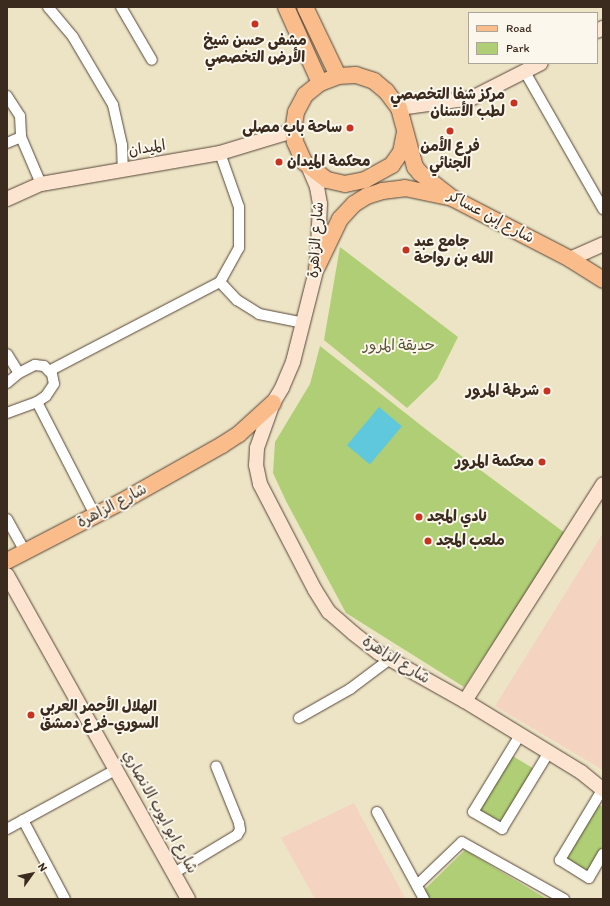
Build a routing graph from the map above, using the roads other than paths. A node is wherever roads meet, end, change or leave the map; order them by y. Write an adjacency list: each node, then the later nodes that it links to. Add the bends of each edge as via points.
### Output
1 (48, 7): 18 (street, via 73,38 113,105 122,145)
2 (121, 7): 5 (street)
3 (286, 7): 9 (main road)
4 (305, 7): 8 (main road)
5 (152, 60)
6 (539, 64): 7 (main road)
7 (525, 72): 11 (main road, via 472,98); 22 (street)
8 (338, 76): 9 (main road); 11 (main road, via 356,75 374,81 386,91)
9 (320, 83): 12 (main road, via 305,95 296,112)
10 (7, 96): 14 (street, via 20,116)
11 (399, 108): 13 (main road)
12 (293, 131): 16 (main road, الميدان); 17 (main road, via 298,153)
13 (405, 132): 17 (main road, via 401,152 392,165 365,180 344,184 327,180); 20 (main road, شارع إبن عساكر, via 414,167)
14 (21, 137): 15 (street); 19 (street)
15 (7, 143)
16 (220, 153): 18 (main road, الميدان); 27 (street, via 239,207 239,248)
17 (309, 168): 25 (main road, شارع الزاهرة, via 317,187 320,204)
18 (123, 169): 19 (main road, الميدان)
19 (41, 184): 21 (main road, الميدان)
20 (452, 198): 24 (main road, شارع إبن عساكر); 25 (main road, via 405,188 367,196 354,204 340,218)
21 (7, 199)
22 (603, 209)
23 (603, 244): 24 (main road)
24 (570, 260): 26 (main road, شارع إبن عساكر)
25 (317, 267): 28 (main road, شارع الزاهرة)
26 (603, 280)
27 (220, 282): 28 (street, via 237,300 259,314); 30 (street)
28 (304, 322): 34 (main road, شارع الزاهرة, via 294,362)
29 (7, 354): 31 (street)
30 (49, 371): 31 (street, via 44,366 35,365); 33 (street, via 54,384 46,396)
31 (18, 373): 32 (street)
32 (7, 383)
33 (37, 402): 35 (street); 37 (street)
34 (273, 403): 37 (main road, شارع الزاهرة, via 241,432 222,445); 42 (main road, شارع الزاهرة, via 257,448 256,465 260,484 300,564 329,612)
35 (7, 413)
36 (603, 484): 43 (main road)
37 (95, 516): 39 (main road, شارع الزاهرة)
38 (7, 519): 39 (street)
39 (25, 552): 40 (main road, شارع الزاهرة)
40 (7, 561)
41 (7, 575): 48 (main road, شارع ابو ايوب الانصاري)
42 (390, 659): 43 (main road, شارع الزاهرة); 44 (street, via 350,689)
43 (465, 700): 45 (main road, شارع الزاهرة)
44 (299, 718)
45 (520, 735): 46 (main road, شارع الزاهرة); 46 (street, via 473,812 502,830)
46 (549, 752): 49 (main road, شارع الزاهرة)
47 (216, 766): 54 (street, via 240,830 238,835)
48 (117, 768): 51 (street); 54 (main road, شارع ابو ايوب الانصاري)
49 (603, 787): 53 (street, via 560,860 589,878)
50 (377, 812): 55 (street)
51 (23, 820): 52 (street); 56 (street)
52 (7, 829)
53 (603, 854)
54 (174, 874): 57 (main road, شارع ابو ايوب الانصاري)
55 (417, 885): 58 (street); 59 (street, via 462,842)
56 (65, 899)
57 (188, 899)
58 (424, 899)
59 (564, 899)

